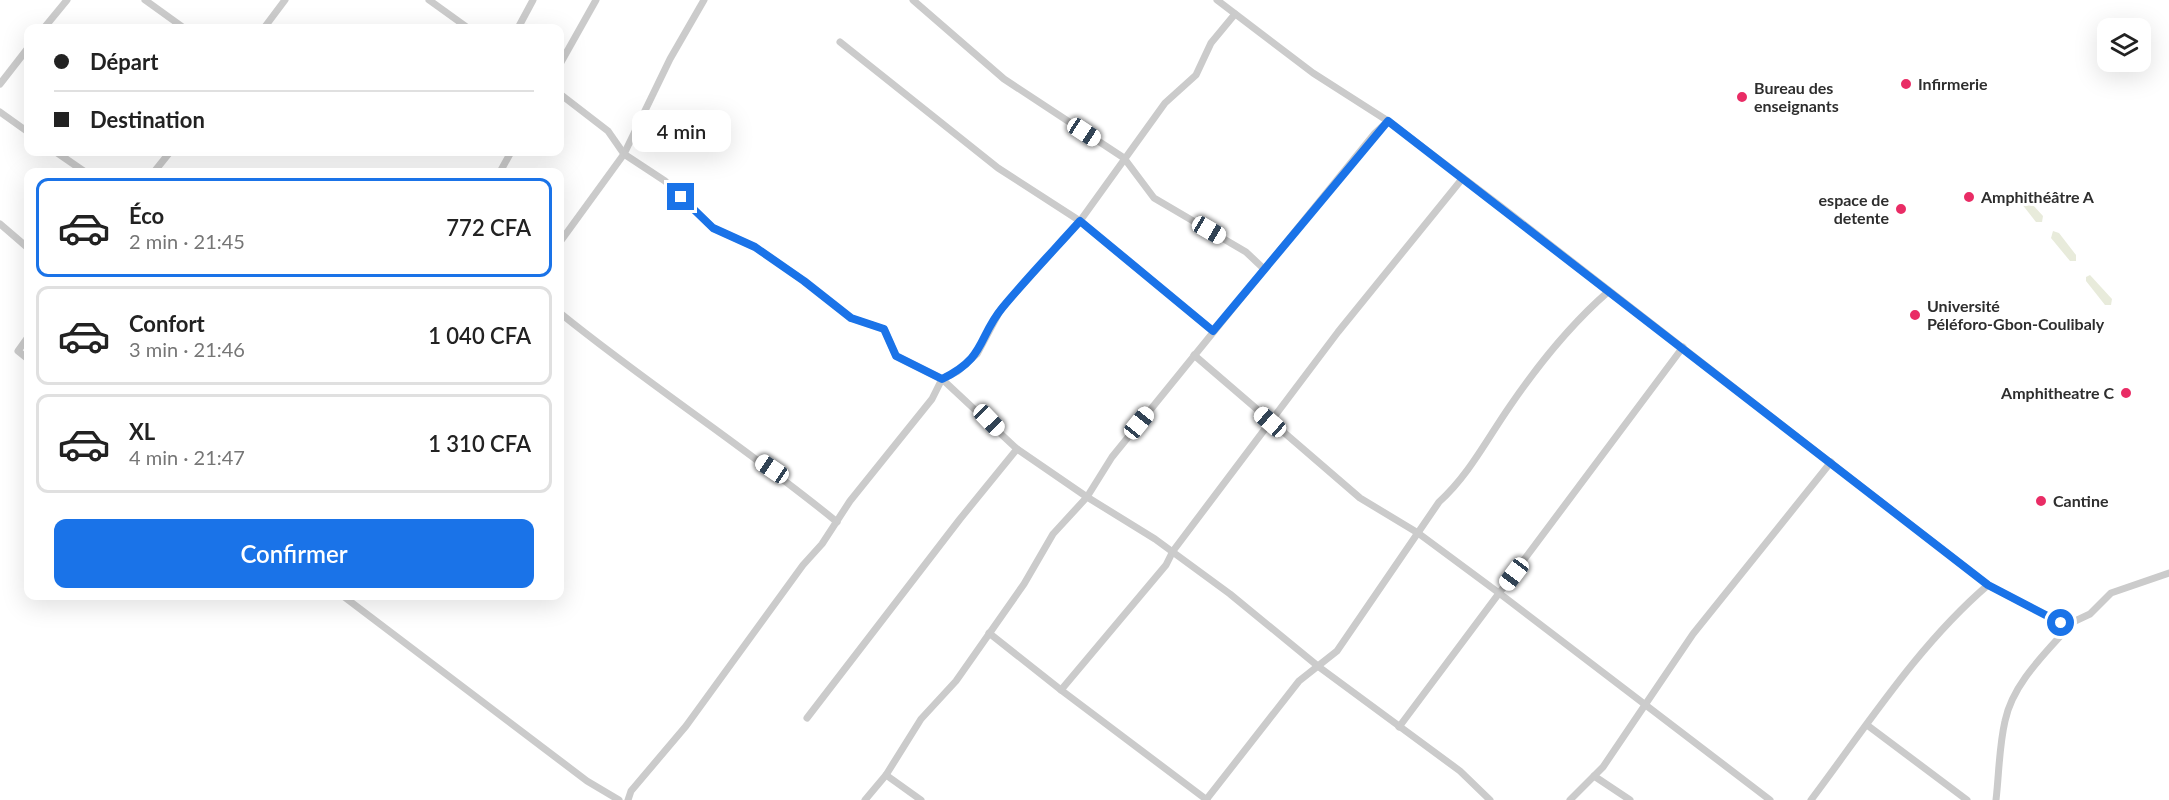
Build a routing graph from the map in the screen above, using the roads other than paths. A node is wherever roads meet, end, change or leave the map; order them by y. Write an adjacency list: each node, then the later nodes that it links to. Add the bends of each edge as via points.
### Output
1 (67, 0): 11 (street)
2 (145, 0): 12 (street)
3 (285, 0): 13 (street)
4 (429, 0): 14 (street)
5 (533, 0): 15 (street)
6 (596, 0): 18 (street)
7 (704, 0): 24 (street)
8 (913, 0): 27 (street, via 1004,79)
9 (1217, 0): 10 (street)
10 (1235, 14): 22 (street, via 1313,73); 27 (street, via 1211,43 1196,75 1165,103)
11 (48, 24)
12 (178, 24)
13 (267, 24)
14 (462, 24)
15 (520, 24)
16 (840, 42): 31 (street, via 998,168)
17 (24, 53): 19 (street)
18 (564, 56)
19 (0, 84)
20 (564, 97): 24 (street, via 608,131)
21 (0, 112): 23 (street)
22 (1388, 121): 30 (street); 35 (street)
23 (24, 129)
24 (624, 154): 33 (street); 43 (street, via 665,181 713,228 755,247 851,318 884,329 896,356)
25 (62, 156): 28 (street)
26 (167, 156): 29 (street)
27 (1124, 158): 31 (street); 35 (street, via 1154,198 1246,252)
28 (80, 168)
29 (157, 168)
30 (1462, 179): 36 (street); 44 (street)
31 (1080, 221): 38 (street); 43 (street, via 1001,309 977,354)
32 (0, 224): 34 (street)
33 (564, 236)
34 (24, 245)
35 (1264, 269): 38 (street)
36 (1609, 291): 40 (street); 49 (street, via 1586,311 1511,404 1459,484 1439,502)
37 (564, 316): 48 (street, via 683,408 772,469)
38 (1213, 331): 41 (street)
39 (24, 343): 42 (street, via 18,351)
40 (1683, 347): 46 (street); 53 (street)
41 (1194, 355): 44 (street); 47 (street, via 1112,457)
42 (24, 356)
43 (942, 379): 45 (street); 48 (street, via 932,399)
44 (1270, 422): 49 (street, via 1360,498); 50 (street)
45 (1017, 449): 47 (street); 60 (street)
46 (1831, 462): 52 (street); 59 (street, via 1693,634)
47 (1086, 497): 50 (street); 56 (street, via 1053,534)
48 (837, 522): 66 (street, via 686,726 631,791)
49 (1418, 533): 53 (street); 57 (street, via 1337,651)
50 (1173, 551): 57 (street); 58 (street, via 1166,565)
51 (2169, 573): 55 (street, via 2111,593 2090,614)
52 (1988, 585): 55 (street, via 2061,623); 61 (street, via 1964,605)
53 (1499, 593): 59 (street); 62 (street)
54 (347, 600): 65 (street, via 587,781)
55 (2073, 622): 76 (street, via 2024,680 2013,699 2005,720)
56 (989, 633): 58 (street); 63 (street, via 956,681 921,719)
57 (1319, 667): 62 (street); 69 (street, via 1299,681)
58 (1061, 690): 69 (street)
59 (1646, 704): 64 (street); 73 (street)
60 (807, 718)
61 (1867, 725): 74 (street); 75 (street)
62 (1399, 727): 70 (street, via 1460,771)
63 (886, 775): 67 (street); 68 (street)
64 (1594, 776): 71 (street); 72 (street)
65 (619, 800)
66 (628, 800)
67 (865, 800)
68 (921, 800)
69 (1206, 800)
70 (1490, 800)
71 (1570, 800)
72 (1630, 800)
73 (1770, 800)
74 (1811, 800)
75 (1967, 800)
76 (1996, 800)

